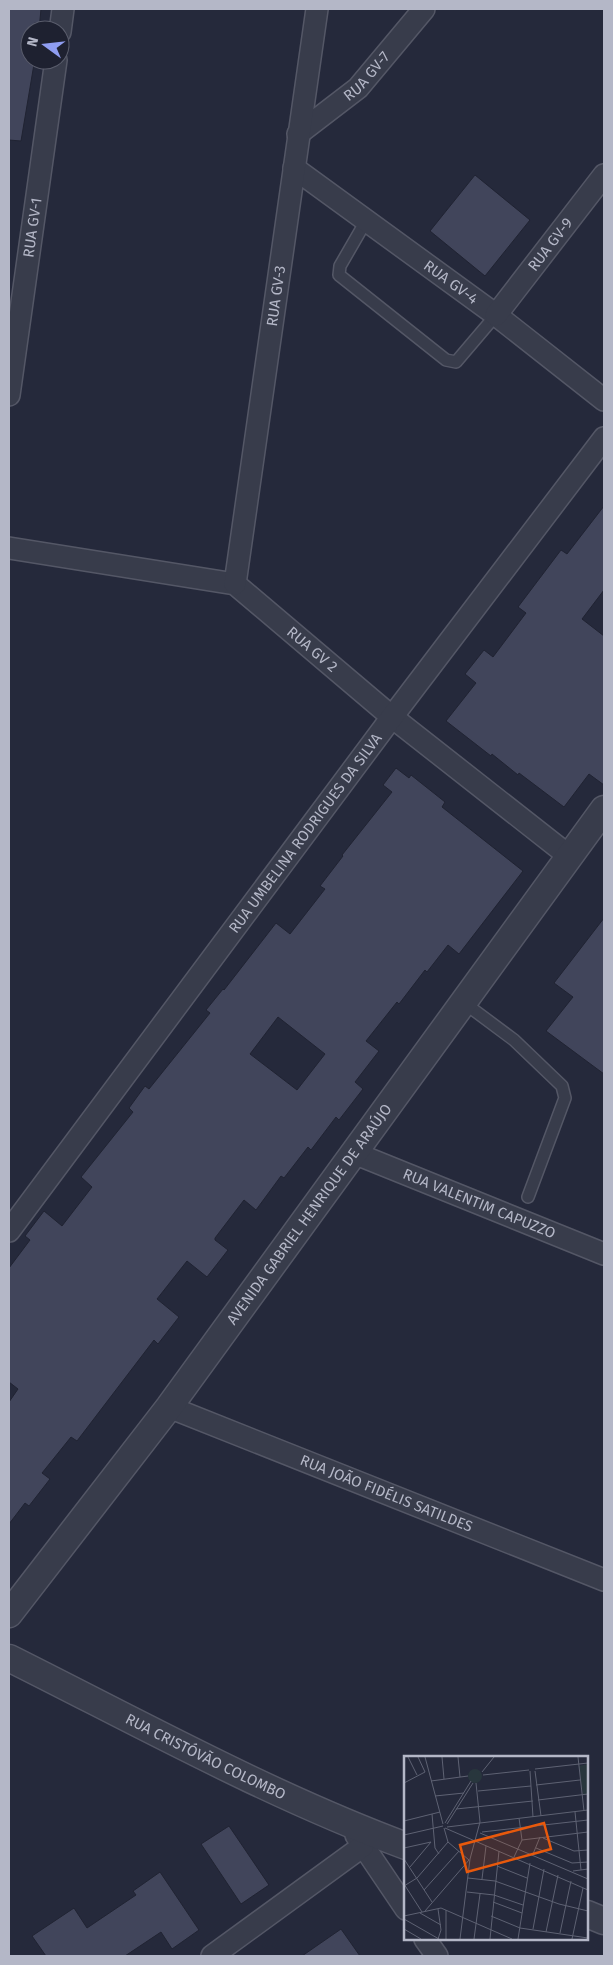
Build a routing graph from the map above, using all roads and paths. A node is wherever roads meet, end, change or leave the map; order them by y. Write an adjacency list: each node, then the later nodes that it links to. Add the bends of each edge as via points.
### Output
1 (317, 9): 4 (street, RUA GV-3)
2 (424, 9): 4 (street, RUA GV-7, via 358,88)
3 (55, 70): 9 (street, RUA GV-1)
4 (298, 134): 5 (street, RUA GV-3)
5 (294, 168): 7 (street, RUA GV-4); 13 (street, RUA GV-3)
6 (604, 175): 8 (street, RUA GV-9)
7 (366, 221): 8 (street, RUA GV-4); 8 (lane, via 340,266 340,275 446,360 456,362)
8 (496, 315): 10 (street, RUA GV-4)
9 (9, 395)
10 (604, 400)
11 (604, 438): 14 (street, RUA UMBELINA RODRIGUES DA SILVA)
12 (9, 548): 13 (street)
13 (235, 584): 14 (street, RUA GV 2)
14 (392, 717): 16 (street, RUA GV 2); 20 (street, RUA UMBELINA RODRIGUES DA SILVA)
15 (604, 809): 16 (street, AVENIDA GABRIEL HENRIQUE DE ARAÚJO)
16 (569, 856): 17 (street, AVENIDA GABRIEL HENRIQUE DE ARAÚJO)
17 (463, 1002): 18 (street, AVENIDA GABRIEL HENRIQUE DE ARAÚJO); 19 (lane, via 514,1040 562,1086 566,1098)
18 (354, 1153): 21 (street, RUA VALENTIM CAPUZZO); 22 (street, AVENIDA GABRIEL HENRIQUE DE ARAÚJO)
19 (528, 1197)
20 (9, 1231)
21 (604, 1254)
22 (170, 1407): 23 (street, RUA JOÃO FIDÉLIS SATILDES); 24 (street, AVENIDA GABRIEL HENRIQUE DE ARAÚJO)
23 (604, 1580)
24 (9, 1614)
25 (9, 1658): 26 (street, RUA CRISTÓVÃO COLOMBO)
26 (349, 1825): 27 (street, RUA CRISTÓVÃO COLOMBO); 28 (street)
27 (404, 1845)
28 (363, 1846): 29 (street); 33 (street)
29 (404, 1906)
30 (588, 1914): 31 (street)
31 (604, 1921)
32 (426, 1940): 34 (street)
33 (212, 1956)
34 (437, 1956)

